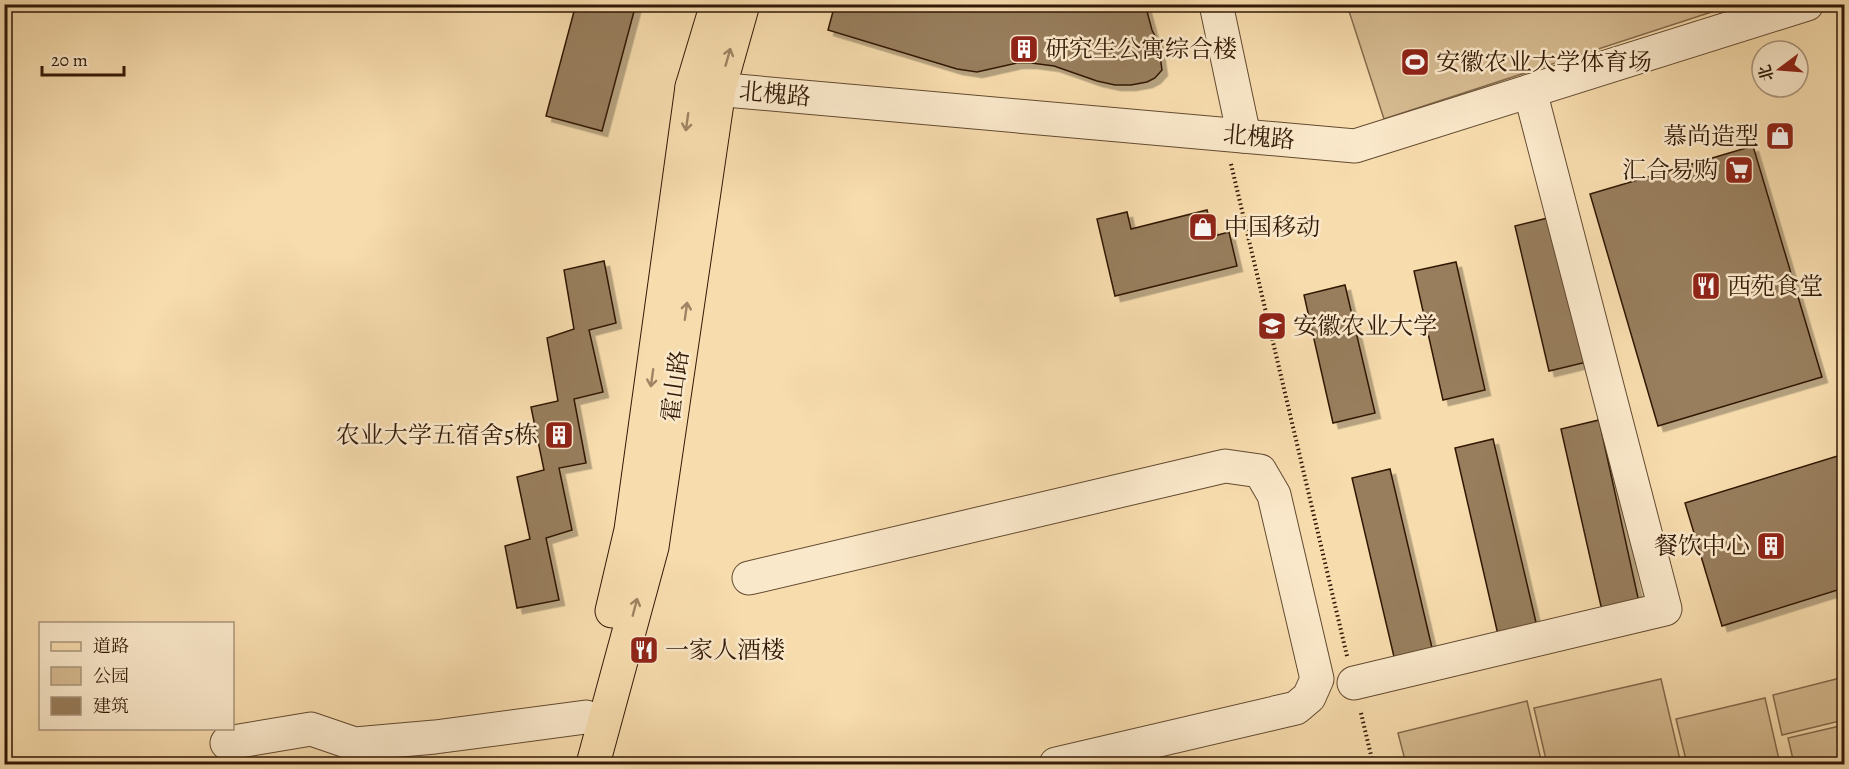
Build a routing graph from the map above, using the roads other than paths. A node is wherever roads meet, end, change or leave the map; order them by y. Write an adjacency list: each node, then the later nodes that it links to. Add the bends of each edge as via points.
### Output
1 (717, 4): 5 (main road, 霍山路)
2 (743, 4): 5 (main road, 霍山路, one-way to 2)
3 (1216, 4): 7 (street)
4 (1807, 4): 6 (street, 北槐路)
5 (706, 88): 7 (street, 北槐路); 10 (main road, 霍山路, one-way to 10, via 631,530); 13 (main road, 霍山路, one-way to 5, via 652,547)
6 (1530, 91): 7 (street, 北槐路, via 1355,146); 9 (street, via 1665,609)
7 (1234, 135)
8 (749, 578): 14 (street, via 1225,466 1260,471 1274,495 1317,679 1309,697 1296,708)
9 (1354, 683)
10 (586, 717): 11 (street, via 355,744 311,729); 12 (main road, 霍山路)
11 (227, 742)
12 (572, 765)
13 (593, 765)
14 (1056, 765)

